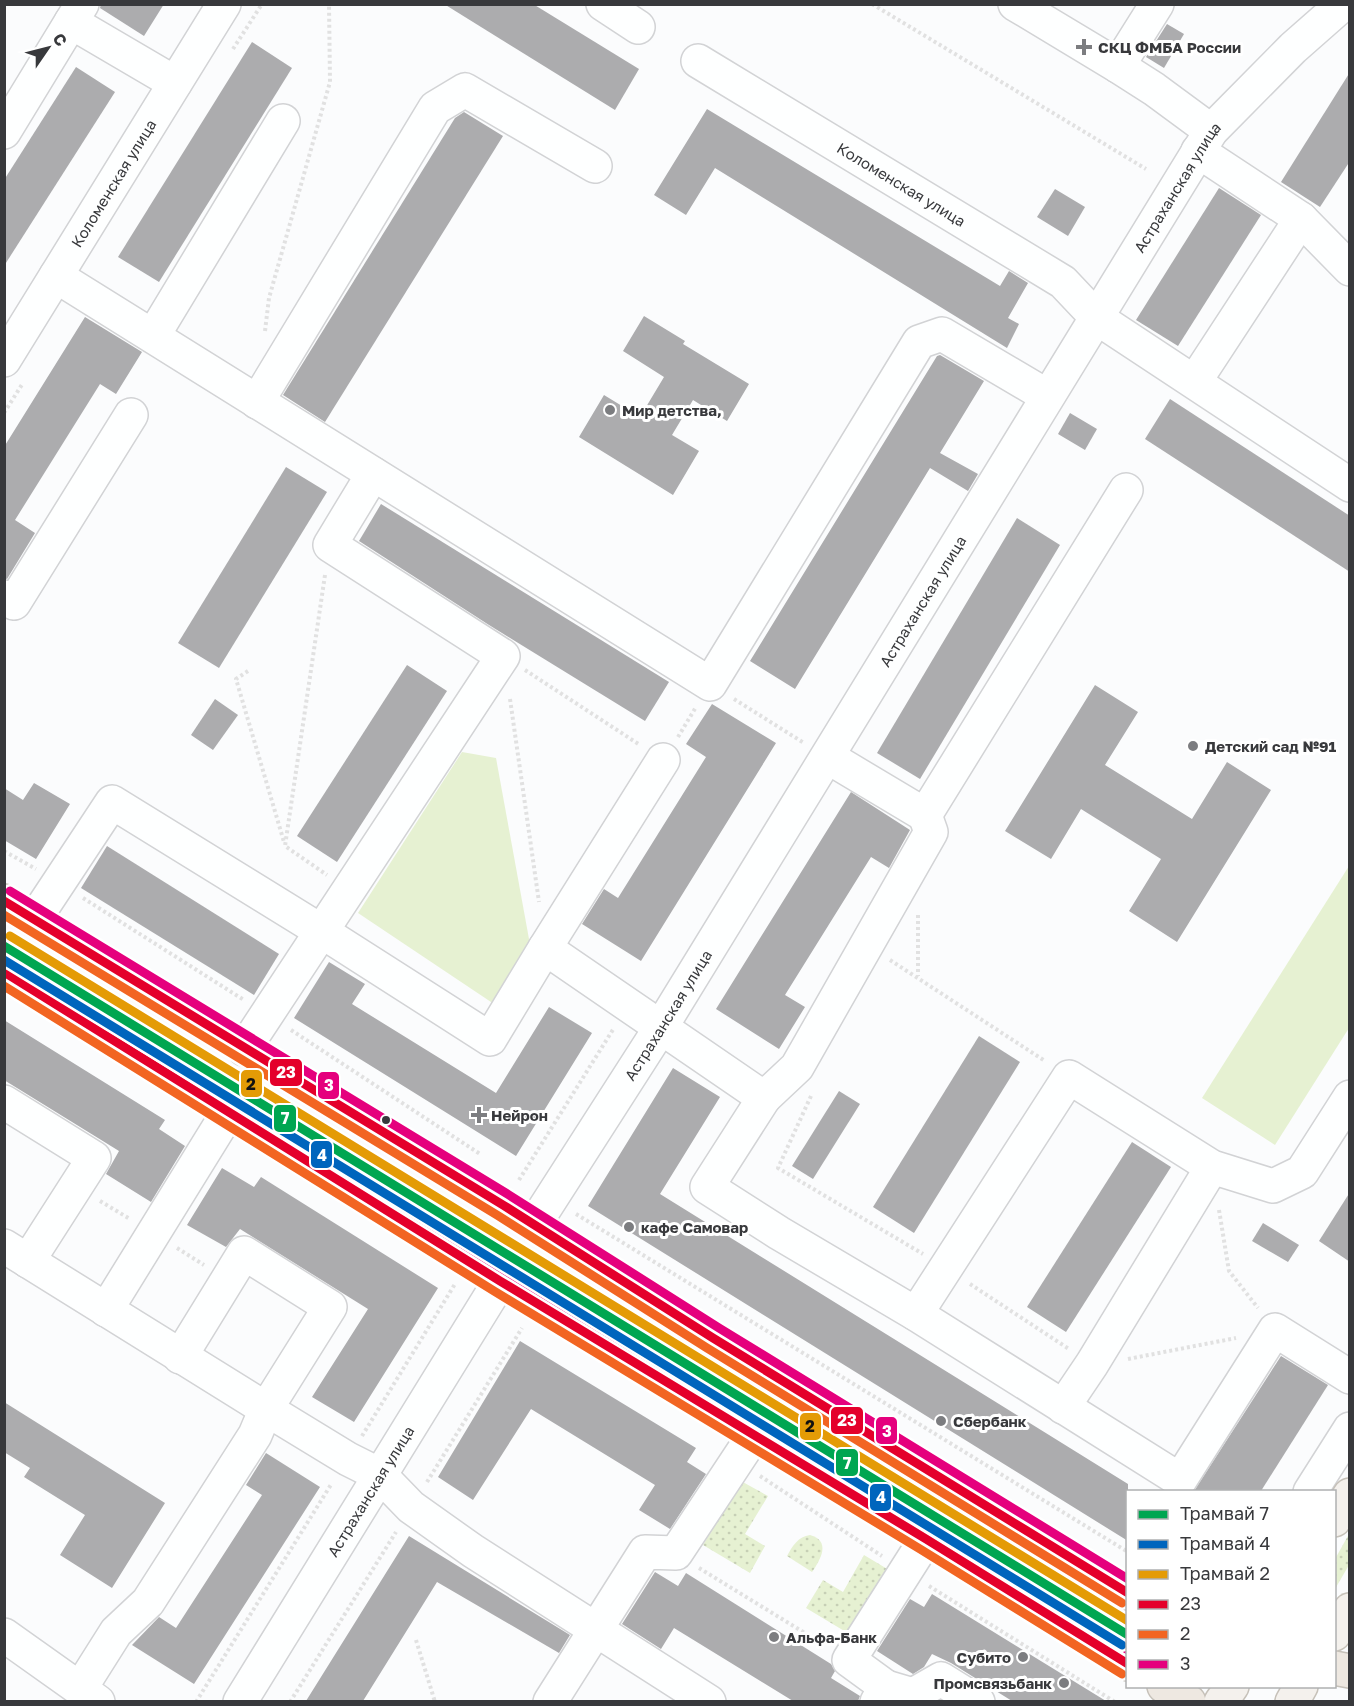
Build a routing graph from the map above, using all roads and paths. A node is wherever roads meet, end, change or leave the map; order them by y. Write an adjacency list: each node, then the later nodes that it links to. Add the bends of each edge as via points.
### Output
1 (224, 4): 12 (street, Коломенская улица)
2 (329, 4): 22 (path, via 330,82 269,298)
3 (603, 4): 9 (street)
4 (872, 4): 17 (path)
5 (1015, 4): 11 (street)
6 (1157, 4): 11 (street)
7 (1342, 4): 15 (street, Астраханская улица, via 1293,48)
8 (76, 13): 12 (street); 14 (street)
9 (638, 27)
10 (698, 62): 21 (street, Коломенская улица, via 1062,282)
11 (1118, 66): 15 (street)
12 (175, 83): 20 (street, Коломенская улица)
13 (283, 121): 23 (street)
14 (4, 132)
15 (1204, 141): 18 (street); 21 (street, Астраханская улица)
16 (595, 166): 27 (street, via 465,90 435,108)
17 (1146, 169)
18 (1300, 219): 19 (street); 25 (street)
19 (1350, 269)
20 (56, 276): 23 (street); 24 (street, Коломенская улица)
21 (1097, 318): 25 (street, Коломенская улица); 26 (street, Астраханская улица)
22 (265, 333)
23 (153, 336): 27 (street)
24 (8, 346)
25 (1195, 381): 30 (street, Коломенская улица)
26 (1047, 396): 36 (street, via 942,334 920,342); 37 (street, Астраханская улица)
27 (257, 402): 29 (street)
28 (131, 415): 33 (street, via 14,603)
29 (373, 474): 32 (street); 36 (street)
30 (1350, 484)
31 (1126, 490): 39 (street)
32 (330, 545): 34 (street); 40 (path)
33 (4, 597)
34 (503, 656): 38 (path); 41 (street); 46 (path)
35 (248, 671): 40 (path, via 236,679)
36 (710, 684): 37 (path); 38 (path)
37 (828, 757): 39 (street); 49 (street, Астраханская улица)
38 (663, 760): 46 (street)
39 (925, 815): 45 (street, via 931,832)
40 (285, 846): 41 (path)
41 (348, 888): 44 (street)
42 (4, 901): 43 (highway)
43 (34, 920): 44 (street, via 112,802); 50 (highway)
44 (321, 931): 46 (street, via 490,1039); 50 (street)
45 (867, 946): 51 (path); 53 (street, via 797,1067)
46 (546, 948): 48 (street)
47 (4, 972): 55 (highway)
48 (629, 1004): 49 (street); 57 (path)
49 (661, 1027): 53 (street); 58 (street, Астраханская улица)
50 (244, 1049): 58 (highway)
51 (1069, 1077): 56 (street); 62 (street)
52 (1350, 1097): 56 (street, via 1302,1172 1293,1177 1274,1186)
53 (764, 1098): 62 (street, via 707,1187)
54 (4, 1102): 59 (street, via 94,1158)
55 (229, 1112): 60 (highway); 61 (street)
56 (1212, 1167): 63 (path, via 1229,1271); 67 (street)
57 (519, 1180)
58 (542, 1211): 77 (path); 80 (highway)
59 (16, 1253): 61 (street)
60 (493, 1293): 64 (path); 70 (highway); 71 (path, via 455,1283); 72 (street, Астраханская улица)
61 (106, 1310): 65 (street)
62 (916, 1314): 67 (street)
63 (1275, 1329): 66 (street); 67 (street, via 1180,1480)
64 (532, 1334)
65 (180, 1357): 68 (street); 68 (street, via 244,1253 330,1307)
66 (1350, 1377)
67 (1063, 1407)
68 (266, 1409): 71 (street); 92 (street, via 255,1435 148,1602 116,1632)
69 (1350, 1429): 73 (street)
70 (746, 1448): 76 (highway); 78 (street); 79 (path)
71 (348, 1459): 72 (street); 93 (path)
72 (380, 1475): 82 (street, via 411,1507); 94 (street, Астраханская улица)
73 (1311, 1490)
74 (1350, 1495): 75 (main road)
75 (1336, 1518)
76 (926, 1539): 79 (street); 87 (highway)
77 (1126, 1551)
78 (676, 1553): 82 (street, via 645,1552); 86 (path)
79 (905, 1571): 86 (street); 99 (path)
80 (1126, 1592)
81 (1350, 1610): 83 (main road)
82 (597, 1629): 96 (street); 97 (street)
83 (1336, 1632)
84 (4, 1635): 92 (street)
85 (416, 1640): 95 (path)
86 (849, 1660): 91 (street)
87 (1126, 1663)
88 (1167, 1688): 100 (highway)
89 (1231, 1688): 101 (main road)
90 (1301, 1688): 102 (main road)
91 (882, 1694): 98 (street, via 913,1695 941,1679)
92 (93, 1698)
93 (196, 1701)
94 (240, 1701)
95 (435, 1701)
96 (550, 1701)
97 (709, 1701)
98 (978, 1701)
99 (1115, 1701)
100 (1189, 1701)
101 (1221, 1701)
102 (1292, 1701)

